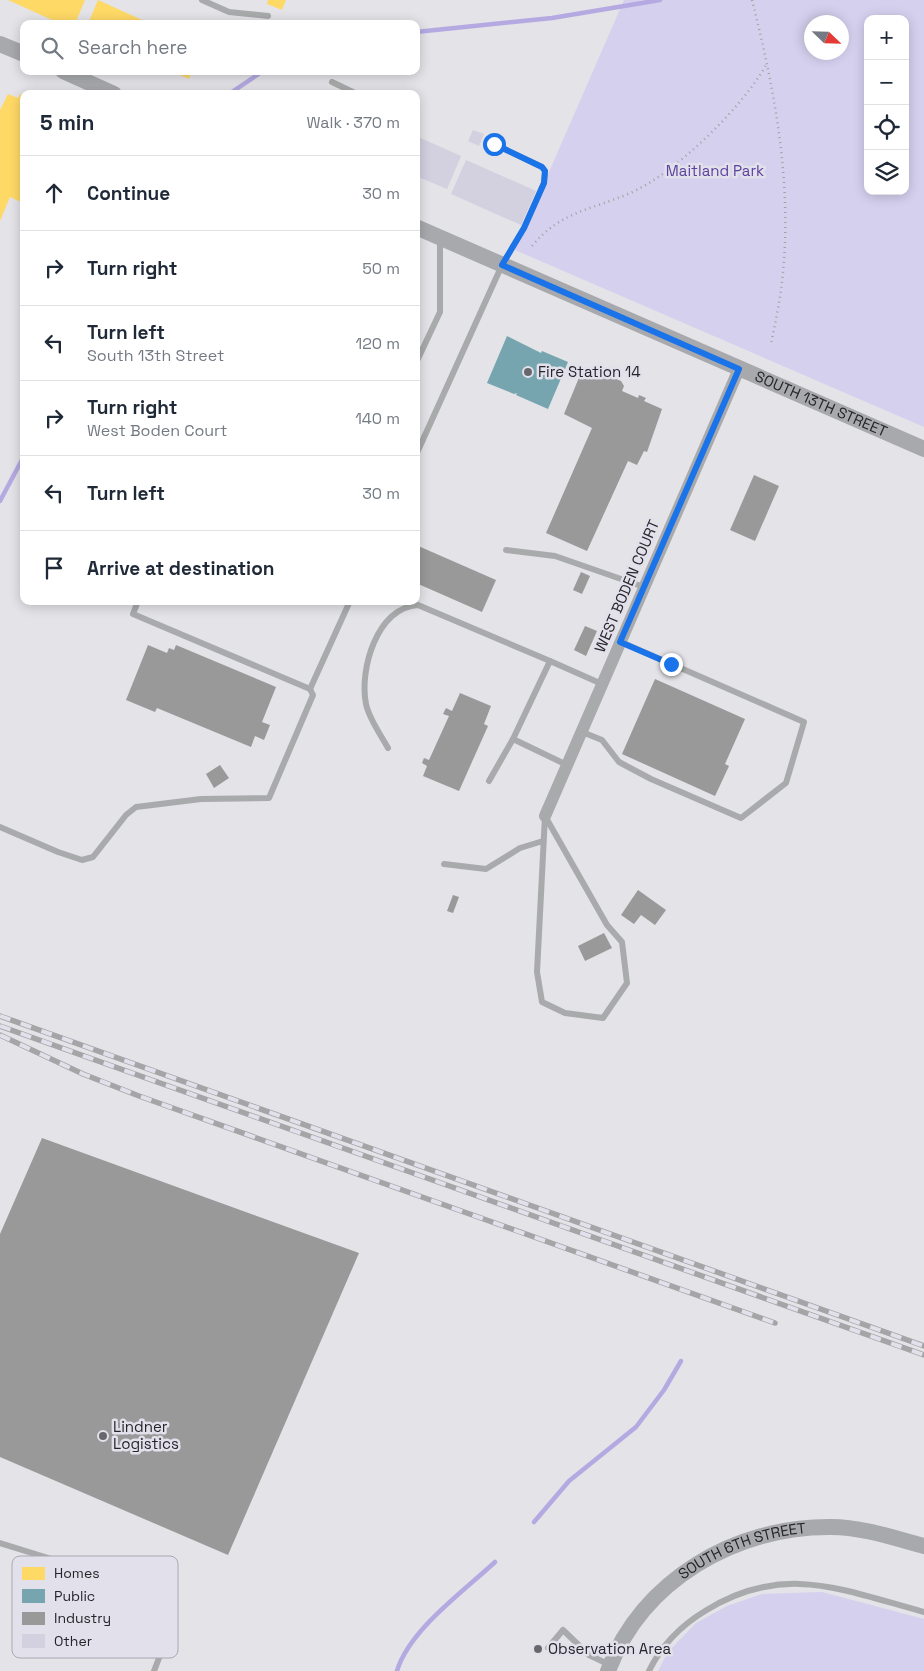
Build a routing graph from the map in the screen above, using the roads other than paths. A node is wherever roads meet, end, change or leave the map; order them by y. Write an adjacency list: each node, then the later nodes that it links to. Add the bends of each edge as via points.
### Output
1 (202, 0): 2 (lane, via 229,12)
2 (268, 16)
3 (0, 44): 4 (street)
4 (20, 52)
5 (72, 75): 7 (street)
6 (332, 82): 8 (lane)
7 (105, 90)
8 (349, 90)
9 (494, 144): 12 (lane, via 542,167 545,176 524,228)
10 (420, 229): 11 (street, SOUTH 13TH STREET)
11 (440, 237): 12 (street, SOUTH 13TH STREET); 13 (lane, via 440,312)
12 (502, 265): 14 (street, SOUTH 13TH STREET); 15 (lane)
13 (420, 354)
14 (739, 369): 16 (street, SOUTH 13TH STREET); 18 (street, WEST BODEN COURT)
15 (420, 445)
16 (924, 449)
17 (506, 550): 18 (lane, via 555,556)
18 (644, 587): 21 (street, WEST BODEN COURT)
19 (136, 605): 24 (lane, via 133,614)
20 (348, 605): 24 (lane)
21 (620, 642): 23 (street, WEST BODEN COURT); 25 (lane, via 804,722 786,783 741,818 619,762 602,740)
22 (550, 661): 23 (lane); 26 (lane); 27 (lane, via 418,605 410,606 383,626 366,664 366,704)
23 (602, 684): 25 (street, WEST BODEN COURT)
24 (310, 689): 31 (lane, via 313,695 269,798 201,800 136,807 93,857 82,860)
25 (582, 732): 28 (street, WEST BODEN COURT)
26 (513, 739): 28 (lane); 29 (lane)
27 (388, 748)
28 (567, 765): 30 (street, WEST BODEN COURT)
29 (489, 781)
30 (545, 816): 32 (lane); 32 (lane, via 608,925 622,942 627,983 603,1018 565,1013 542,1002 536,972)
31 (0, 828)
32 (544, 840): 33 (lane, via 520,848 486,869)
33 (444, 864)
34 (0, 1543): 36 (lane)
35 (924, 1546): 40 (street, SOUTH 6TH STREET, via 832,1526 765,1533 733,1544 699,1562 647,1606 625,1636)
36 (42, 1556)
37 (924, 1612): 42 (lane, via 815,1584 766,1584 744,1591 695,1617 676,1633)
38 (548, 1648): 40 (lane, via 563,1630 589,1655)
39 (159, 1658): 41 (lane)
40 (609, 1668)
41 (154, 1671)
42 (649, 1671)

